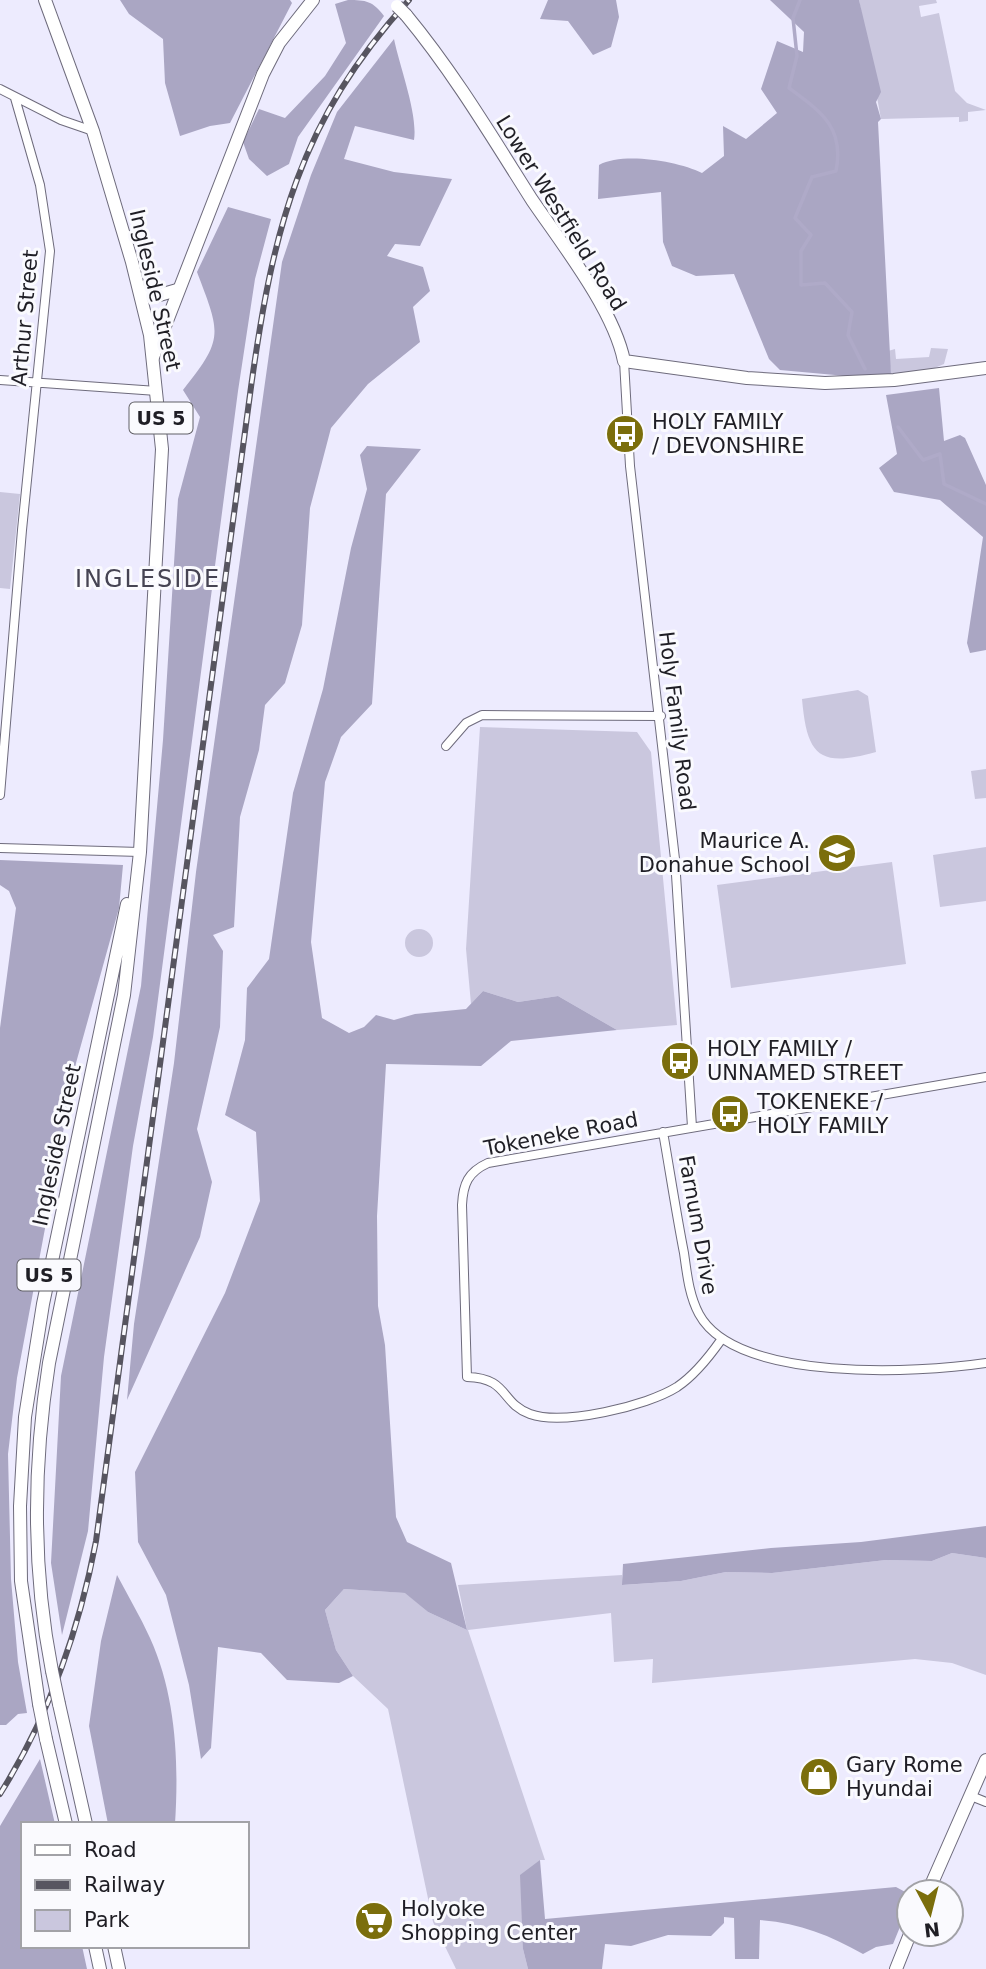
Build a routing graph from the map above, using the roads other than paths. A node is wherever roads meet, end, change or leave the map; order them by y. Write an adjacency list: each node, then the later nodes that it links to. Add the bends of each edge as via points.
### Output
1 (45, 0): 6 (main road, Ingleside Street / US 5)
2 (313, 0): 8 (main road, via 285,34 263,74)
3 (398, 7): 10 (main road, Lower Westfield Road, via 448,70 573,260)
4 (0, 89): 5 (street)
5 (15, 99): 6 (street); 13 (street, Arthur Street, via 40,185 50,251)
6 (93, 131): 7 (main road, Ingleside Street / US 5)
7 (139, 290): 8 (main road, via 156,296); 9 (main road, Ingleside Street / US 5)
8 (177, 290): 9 (main road)
9 (153, 357): 14 (main road, Ingleside Street / US 5)
10 (624, 361): 11 (main road, via 825,383); 15 (street, Holy Family Road, via 636,523)
11 (986, 368)
12 (0, 380): 13 (street)
13 (37, 383): 14 (street); 17 (street, Arthur Street)
14 (157, 391): 19 (main road, Ingleside Street / US 5, via 162,449 159,538)
15 (661, 716): 16 (street, via 482,715 460,727); 21 (street, Holy Family Road, via 679,906)
16 (446, 746)
17 (0, 795)
18 (0, 848): 19 (street)
19 (140, 852): 28 (main road, Ingleside Street / US 5, bridge, via 43,1304 21,1459 20,1553 27,1632); 29 (main road, Ingleside Street / US 5, bridge, via 124,995 51,1350 37,1480 38,1554 52,1671)
20 (986, 1077): 21 (street, Tokeneke Road)
21 (692, 1127): 22 (street, Tokeneke Road)
22 (663, 1132): 23 (street, Farnum Drive, via 690,1291 701,1318); 23 (street, Tokeneke Road, via 488,1163 470,1174 462,1205 467,1377 494,1382 517,1406 534,1415 598,1412 668,1392 695,1373)
23 (721, 1340): 24 (street, via 771,1357 858,1372)
24 (986, 1363)
25 (986, 1760): 26 (main road)
26 (971, 1796): 27 (street); 30 (main road)
27 (986, 1802)
28 (66, 1822)
29 (86, 1822)
30 (934, 1878)
31 (95, 1948): 34 (main road)
32 (114, 1948): 35 (main road)
33 (904, 1948): 36 (main road)
34 (100, 1969)
35 (119, 1969)
36 (896, 1969)

